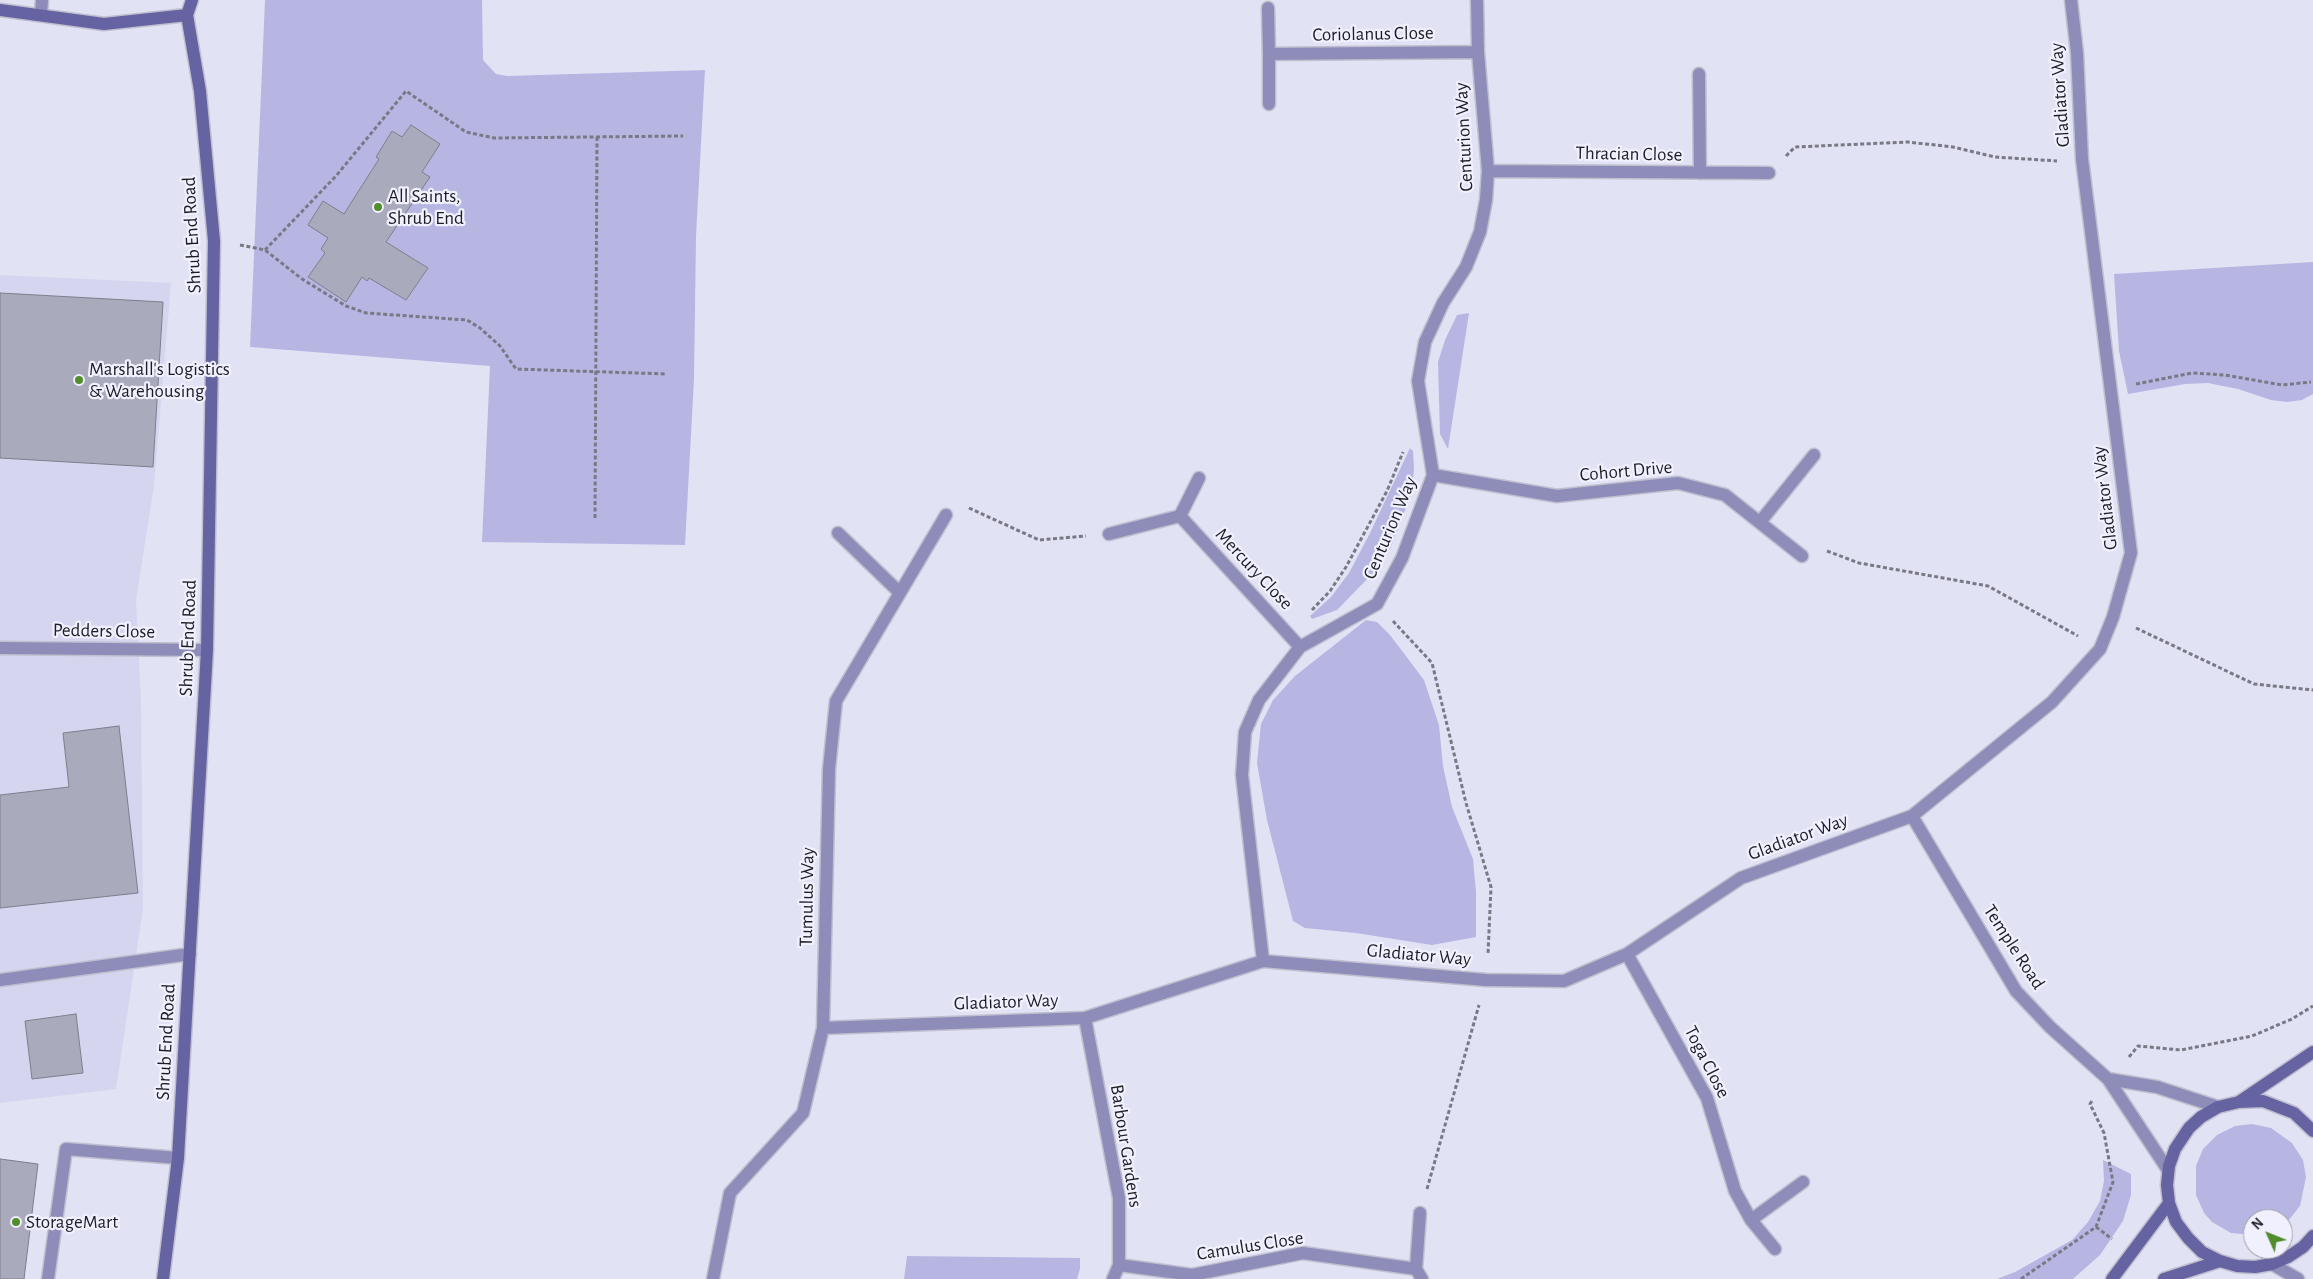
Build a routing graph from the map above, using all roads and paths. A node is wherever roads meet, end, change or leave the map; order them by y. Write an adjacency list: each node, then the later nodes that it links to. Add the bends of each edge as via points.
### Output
1 (42, 0): 7 (street)
2 (192, 0): 8 (main road, Shrub End Road)
3 (1477, 0): 9 (street, Centurion Way)
4 (2071, 0): 15 (street, Gladiator Way)
5 (1268, 8): 10 (street)
6 (0, 10): 7 (main road)
7 (41, 15): 8 (main road, via 104,24)
8 (187, 15): 19 (main road, Shrub End Road, via 200,91)
9 (1478, 52): 10 (street, Coriolanus Close); 16 (street, Centurion Way)
10 (1269, 54): 12 (street)
11 (1699, 74): 18 (street)
12 (1269, 104)
13 (683, 136): 14 (path)
14 (597, 137): 20 (path, via 494,138 466,132 406,91 336,176); 21 (path)
15 (2082, 159): 17 (path, via 2063,162 1994,157 1953,147 1908,142 1857,144 1795,147); 24 (street, Gladiator Way)
16 (1488, 171): 18 (street, Thracian Close); 25 (street, Centurion Way, via 1480,232 1466,267 1443,303 1425,342 1418,381)
17 (1769, 172): 18 (street, Thracian Close)
18 (1700, 173)
19 (214, 240): 20 (path); 43 (main road, Shrub End Road)
20 (265, 250): 21 (path, via 302,279 346,306 366,313 467,320 500,346 516,369)
21 (597, 372): 22 (path); 31 (path)
22 (668, 374)
23 (2311, 382): 24 (path, via 2282,385 2192,373)
24 (2111, 390): 38 (street, Gladiator Way, via 2131,553)
25 (1422, 410): 27 (street, Centurion Way); 39 (path, via 1387,491 1346,567 1330,591 1309,612)
26 (1814, 455): 32 (street)
27 (1433, 475): 32 (street, Cohort Drive, via 1557,496 1678,483 1725,495); 37 (street, Centurion Way, via 1402,558)
28 (1198, 478): 30 (street)
29 (946, 515): 34 (path, via 956,502 1040,540); 36 (street, Tumulus Way)
30 (1180, 516): 34 (street); 39 (street, Mercury Close)
31 (596, 518)
32 (1760, 522): 35 (street, Cohort Drive)
33 (838, 533): 36 (street)
34 (1109, 534)
35 (1802, 556): 42 (path, via 1814,546 1859,563 1988,586)
36 (899, 592): 53 (street, Tumulus Way, via 836,701 829,769)
37 (1377, 604): 40 (street, Centurion Way); 50 (path, via 1432,663 1466,803 1492,887)
38 (2113, 617): 42 (street, Gladiator Way); 44 (path, via 2254,684)
39 (1280, 624): 40 (street, Mercury Close)
40 (1300, 647): 48 (street, Centurion Way, via 1260,700 1245,732 1242,775)
41 (0, 648): 43 (street, Pedders Close)
42 (2100, 649): 45 (street, Gladiator Way, via 2052,702)
43 (207, 650): 46 (main road, Shrub End Road)
44 (2313, 690)
45 (1912, 816): 47 (street, Gladiator Way, via 1741,878); 56 (street, Temple Road, via 2016,991 2050,1027)
46 (190, 954): 49 (street); 61 (main road, Shrub End Road)
47 (1627, 954): 50 (street, Gladiator Way, via 1564,981); 66 (street, Toga Close, via 1707,1098 1735,1191)
48 (1264, 961): 50 (street, Gladiator Way); 52 (street, Gladiator Way)
49 (0, 980)
50 (1486, 980): 65 (path)
51 (2313, 1006): 54 (path, via 2252,1036 2181,1050)
52 (1085, 1018): 53 (street, Gladiator Way); 71 (street, Barbour Gardens, via 1119,1198)
53 (823, 1028): 75 (street, Tumulus Way, via 803,1113 730,1193)
54 (2138, 1046)
55 (2313, 1052): 57 (main road)
56 (2108, 1079): 59 (street, via 2157,1087); 62 (street, Temple Road)
57 (2240, 1102): 59 (main road); 60 (main road, via 2264,1101 2278,1106 2294,1113)
58 (2090, 1104): 77 (path, via 2104,1133 2113,1182 2096,1227)
59 (2218, 1107): 62 (main road, via 2189,1128 2175,1148)
60 (2313, 1131)
61 (178, 1158): 73 (street, via 66,1149); 74 (main road, Shrub End Road)
62 (2168, 1170): 64 (main road)
63 (1803, 1182): 66 (street)
64 (2169, 1203): 69 (main road, via 2176,1222 2188,1238 2202,1252); 78 (main road)
65 (1420, 1213): 72 (street, Camulus Close)
66 (1751, 1220): 68 (street, Toga Close)
67 (2313, 1236): 70 (main road, via 2303,1247)
68 (1775, 1249)
69 (2220, 1261): 70 (main road, via 2237,1266); 79 (main road)
70 (2272, 1264): 80 (street)
71 (1120, 1265): 72 (street, Camulus Close, via 1192,1275 1303,1253); 76 (street, Barbour Gardens)
72 (1419, 1274)
73 (48, 1279)
74 (163, 1279)
75 (713, 1279)
76 (1113, 1279)
77 (2020, 1279)
78 (2112, 1279)
79 (2164, 1279)
80 (2298, 1279)

